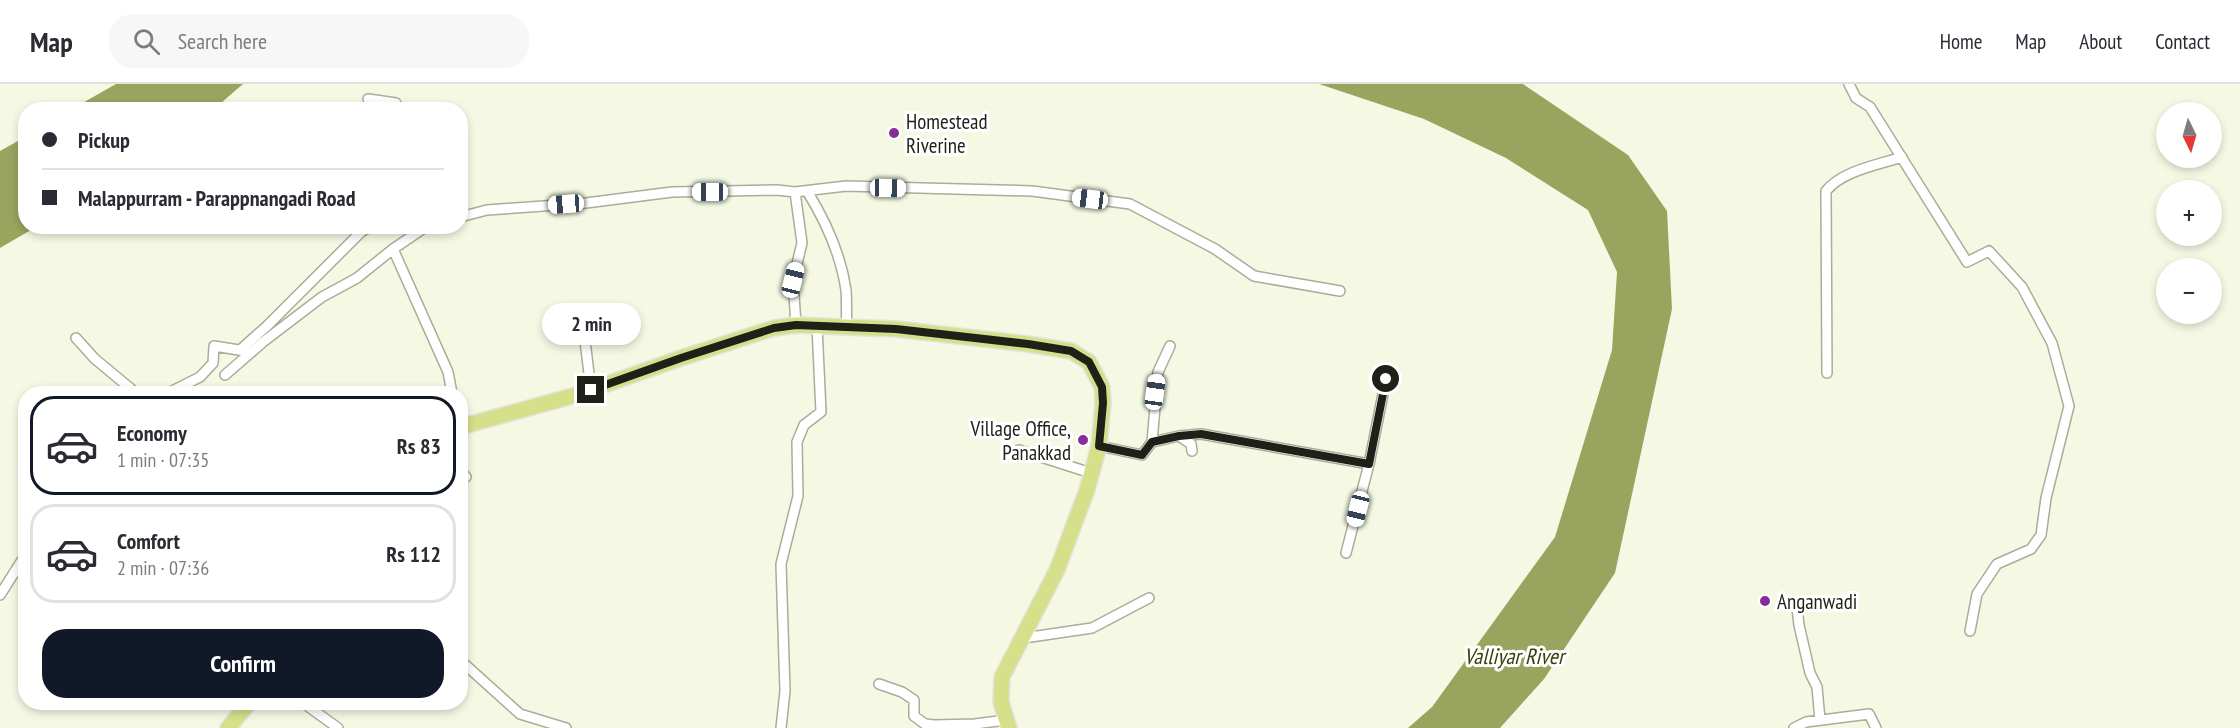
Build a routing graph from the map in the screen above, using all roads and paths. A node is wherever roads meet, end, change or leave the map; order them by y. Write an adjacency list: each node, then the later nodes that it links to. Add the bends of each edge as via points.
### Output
1 (1849, 84): 4 (street, via 1856,98 1870,107)
2 (368, 99): 3 (street)
3 (389, 102)
4 (1902, 157): 20 (street, via 1844,177 1826,191); 40 (street, via 1967,262 1989,251 2022,287 2052,343 2069,406 2041,535 2031,549 1997,564 1977,594)
5 (807, 191): 6 (street); 11 (street, via 846,186 1032,191 1130,204 1215,249 1254,276); 15 (street, via 821,213 836,255 846,289)
6 (795, 192): 7 (street, via 672,192); 13 (street, via 802,243 793,280)
7 (468, 214)
8 (360, 234): 18 (street)
9 (415, 234): 10 (street)
10 (393, 249): 19 (street, via 357,278 322,297); 25 (street)
11 (1340, 291)
12 (583, 324): 26 (street)
13 (796, 325): 14 (main road); 26 (main road, via 774,328)
14 (817, 326): 15 (main road); 51 (street, via 821,412 804,425 797,442 798,496 781,564 785,691)
15 (847, 327): 30 (main road, via 896,329 1071,351 1089,362 1102,387)
16 (76, 338): 23 (street)
17 (1170, 346): 29 (street, via 1158,372)
18 (240, 350): 19 (street); 24 (street, via 214,346 213,363 200,377)
19 (252, 352): 21 (street)
20 (1827, 374)
21 (225, 375)
22 (1386, 379): 33 (street)
23 (128, 386)
24 (182, 386)
25 (451, 386)
26 (591, 390): 27 (main road)
27 (468, 421)
28 (1179, 436): 29 (street); 32 (street, via 1191,444); 33 (street, via 1201,434)
29 (1152, 442): 30 (street, via 1142,455)
30 (1099, 446): 34 (main road)
31 (1019, 450): 34 (street)
32 (1192, 451)
33 (1369, 464): 35 (street)
34 (1090, 473): 41 (main road, via 1075,526)
35 (1346, 553)
36 (18, 567): 37 (street)
37 (0, 595)
38 (1149, 598): 41 (street, via 1092,628)
39 (1797, 608): 46 (street, via 1810,673 1817,687)
40 (1970, 631)
41 (1024, 638): 47 (main road, via 1002,677 1001,702)
42 (468, 667): 50 (street, via 520,714)
43 (879, 684): 47 (street, via 914,700 914,716 925,724)
44 (243, 710): 48 (main road)
45 (313, 710): 49 (street)
46 (1820, 720): 52 (street); 53 (street, via 1869,714)
47 (1008, 724)
48 (228, 728)
49 (338, 728)
50 (566, 728)
51 (781, 728)
52 (1794, 728)
53 (1876, 728)

